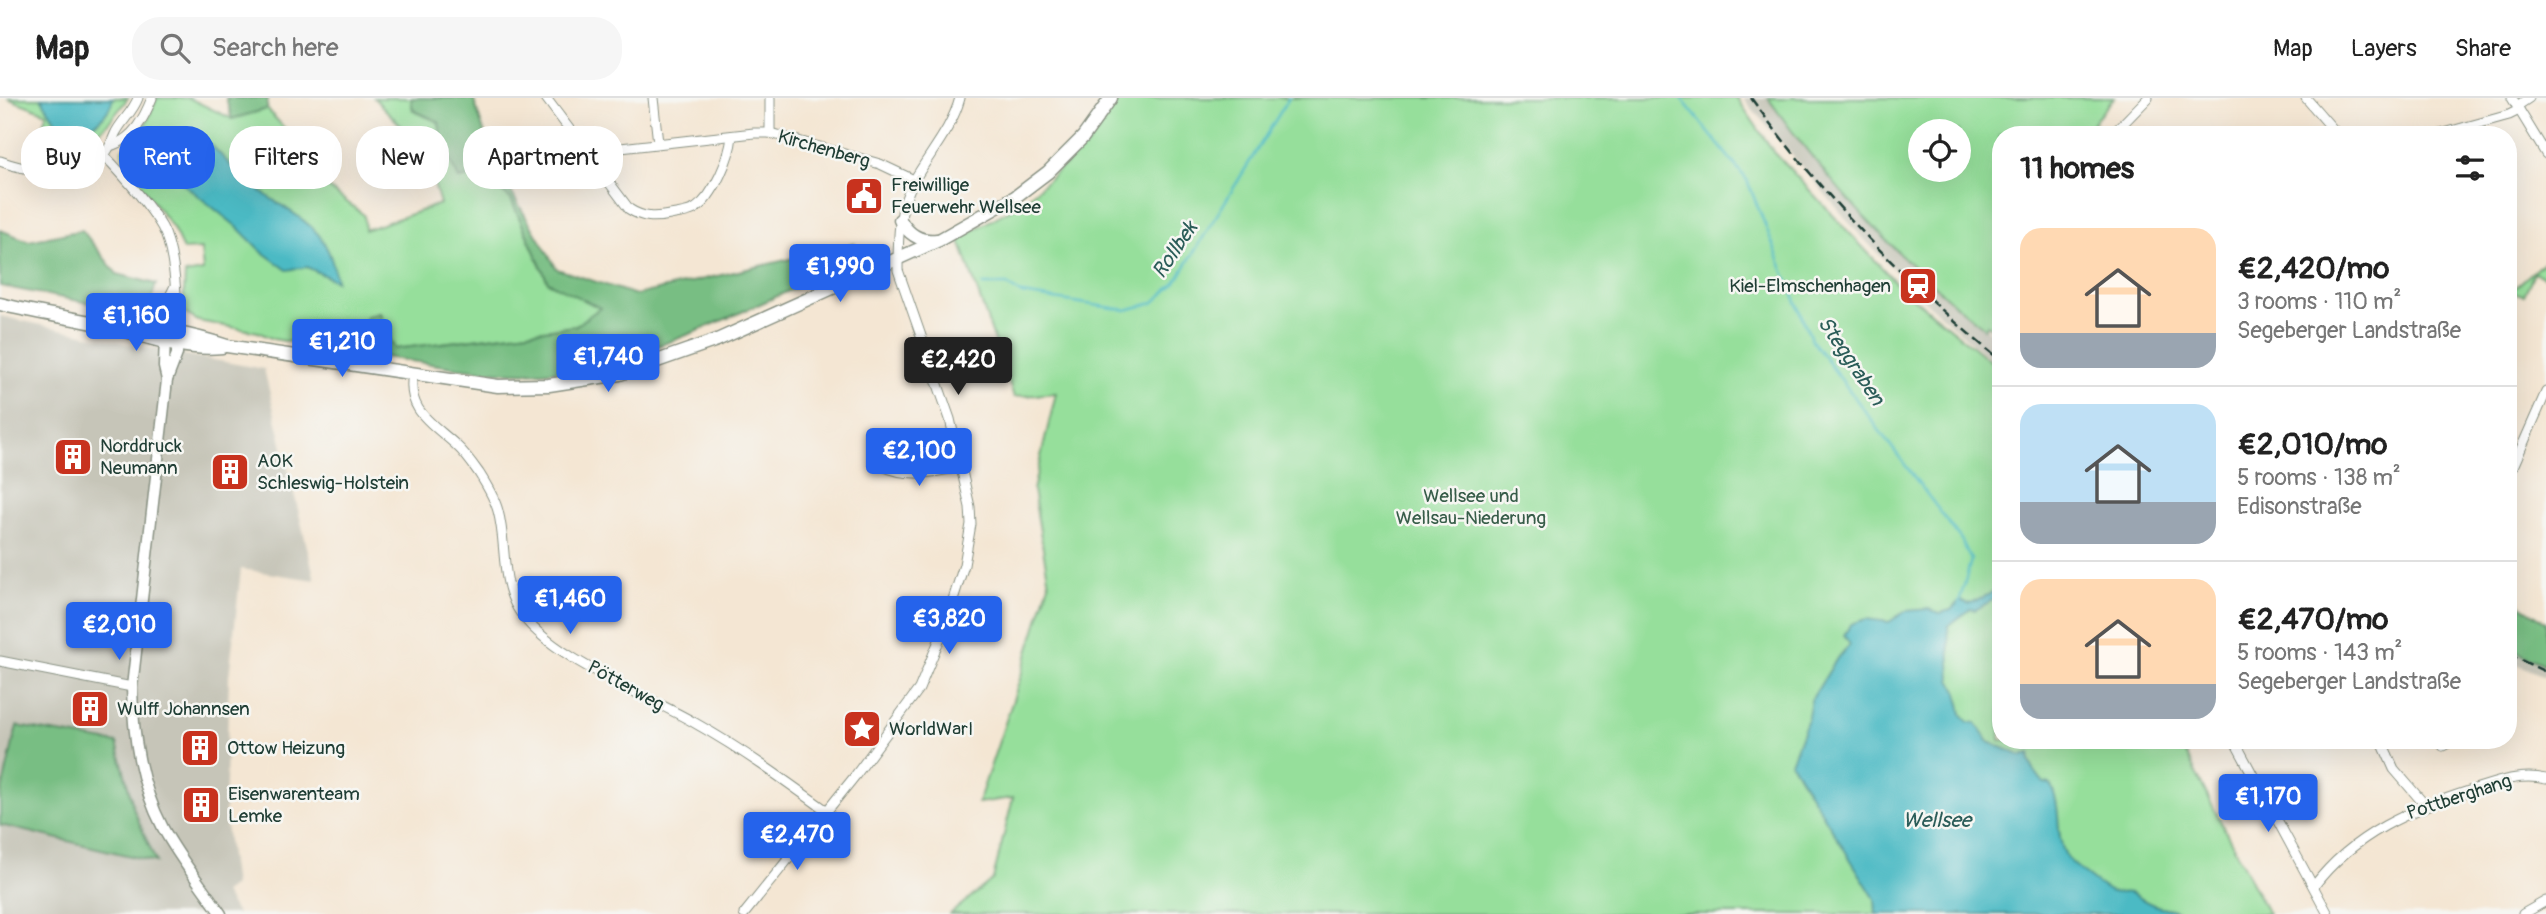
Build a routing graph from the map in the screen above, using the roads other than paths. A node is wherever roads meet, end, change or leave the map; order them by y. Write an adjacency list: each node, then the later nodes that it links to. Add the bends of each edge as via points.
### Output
1 (138, 98): 19 (street)
2 (152, 98): 19 (street, via 125,141)
3 (546, 98): 12 (street)
4 (653, 98): 18 (street)
5 (770, 98): 16 (street)
6 (960, 98): 26 (street)
7 (1111, 98): 29 (main road, via 1088,131 1048,172 1015,197)
8 (2148, 98): 13 (street)
9 (2306, 98): 14 (street)
10 (2529, 98): 11 (street)
11 (2516, 104): 15 (street, via 2509,115); 21 (street)
12 (568, 126)
13 (2121, 126)
14 (2330, 126)
15 (2469, 126)
16 (770, 133): 17 (street, Kirchenberg); 26 (street, Kirchenberg, via 880,164)
17 (732, 136): 18 (street, Kirchenberg); 27 (street, via 731,149 710,194 689,212 654,218 637,214)
18 (658, 143): 20 (street, Kirchenberg)
19 (113, 145): 22 (street)
20 (623, 147)
21 (2546, 153)
22 (105, 154)
23 (105, 156): 32 (street, via 163,229 178,299)
24 (0, 161): 25 (street)
25 (21, 169)
26 (914, 180): 28 (street)
27 (614, 189)
28 (900, 220): 29 (main road, via 913,236); 30 (street)
29 (939, 240): 30 (main road)
30 (898, 259): 33 (main road, via 718,340 620,374 521,386); 37 (street)
31 (0, 304): 32 (main road, via 116,328 141,327)
32 (171, 338): 33 (main road); 39 (street, via 164,368 167,380)
33 (413, 373): 44 (street, Pötterweg, via 416,408 471,461 498,509 507,581 519,611 534,628 601,673 754,758)
34 (2546, 392): 35 (street)
35 (2517, 458)
36 (883, 466): 37 (street, via 915,473)
37 (961, 467): 44 (street, via 971,534 929,668 907,706)
38 (0, 661): 39 (street)
39 (132, 687): 47 (street, via 138,757 150,801)
40 (2239, 749): 45 (street)
41 (2385, 749): 43 (street, via 2394,769)
42 (2546, 779): 43 (street, Pottberghang, via 2515,777)
43 (2425, 805): 45 (street, Pottberghang, via 2362,840)
44 (827, 811): 48 (street)
45 (2314, 886): 49 (street)
46 (2546, 901): 50 (street)
47 (221, 914)
48 (744, 914)
49 (2329, 914)
50 (2523, 914)

